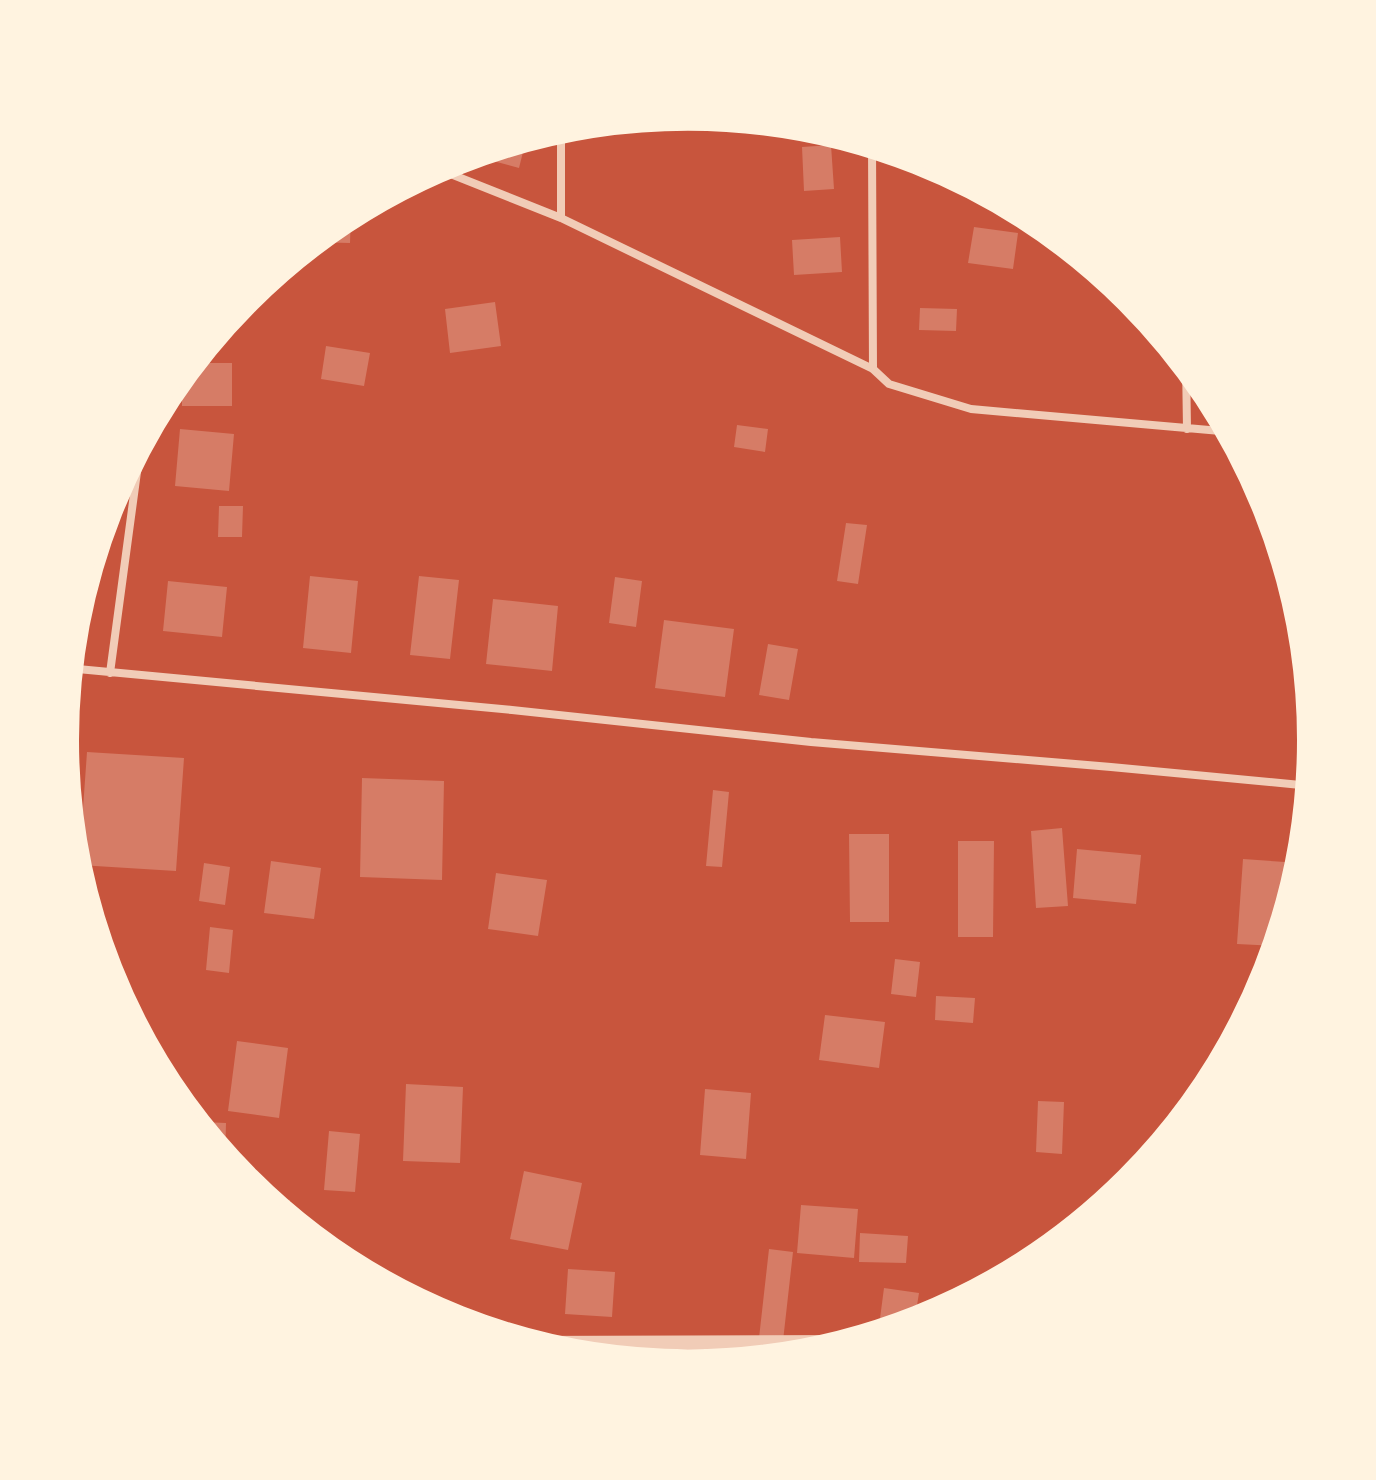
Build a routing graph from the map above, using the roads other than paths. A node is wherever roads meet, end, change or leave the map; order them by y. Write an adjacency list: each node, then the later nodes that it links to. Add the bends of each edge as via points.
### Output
1 (561, 140): 4 (street)
2 (872, 155): 5 (street)
3 (451, 174): 4 (street)
4 (561, 218): 5 (street)
5 (873, 369): 7 (street, via 889,384 971,409)
6 (1186, 382): 7 (street)
7 (1187, 429): 8 (street)
8 (1219, 431)
9 (139, 464): 11 (street)
10 (78, 669): 11 (street)
11 (110, 673): 12 (street)
12 (1301, 785)
13 (807, 1342): 14 (street)
14 (573, 1343)

